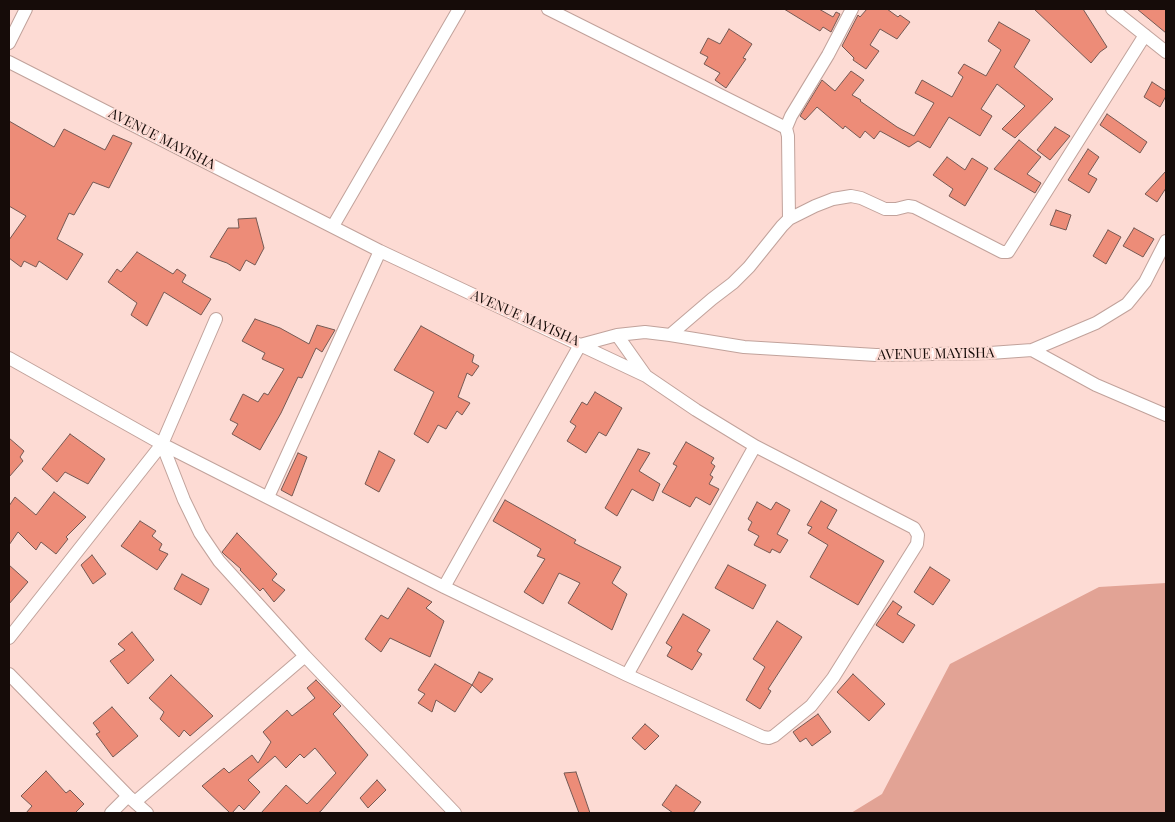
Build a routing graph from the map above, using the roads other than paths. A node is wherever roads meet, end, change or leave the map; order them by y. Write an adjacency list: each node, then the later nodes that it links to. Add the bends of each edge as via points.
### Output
1 (26, 9): 7 (street)
2 (459, 9): 12 (street)
3 (548, 9): 10 (street)
4 (852, 9): 10 (street)
5 (1112, 9): 6 (street)
6 (1144, 35): 8 (street); 11 (street, via 1008,252 1002,252 920,210 908,206 885,209 851,196 823,202)
7 (9, 42)
8 (1166, 52)
9 (9, 62): 12 (street, AVENUE MAYISHA)
10 (786, 128): 11 (street)
11 (789, 219): 17 (street, via 733,283)
12 (333, 226): 14 (street, AVENUE MAYISHA)
13 (1166, 241): 19 (street, AVENUE MAYISHA, via 1145,282 1127,304 1096,323)
14 (380, 250): 18 (street, AVENUE MAYISHA); 25 (street)
15 (216, 319): 23 (street)
16 (617, 335): 17 (street, AVENUE MAYISHA, via 646,332); 18 (street, AVENUE MAYISHA); 21 (street)
17 (670, 335): 19 (street, AVENUE MAYISHA, via 744,348 876,355 990,354)
18 (580, 346): 21 (street); 26 (street)
19 (1032, 350): 22 (street, via 1096,385)
20 (9, 358): 23 (street)
21 (646, 376): 24 (street)
22 (1166, 415)
23 (162, 444): 25 (street); 27 (street); 28 (street, via 184,500 208,546)
24 (755, 446): 30 (street); 30 (street, via 914,528 918,535 917,544 833,678 811,706 772,738 763,737)
25 (268, 497): 26 (street)
26 (444, 586): 30 (street)
27 (9, 638)
28 (305, 656): 31 (street); 34 (street)
29 (9, 674): 31 (street)
30 (627, 675)
31 (131, 799): 32 (street); 33 (street)
32 (111, 813)
33 (147, 813)
34 (455, 813)

